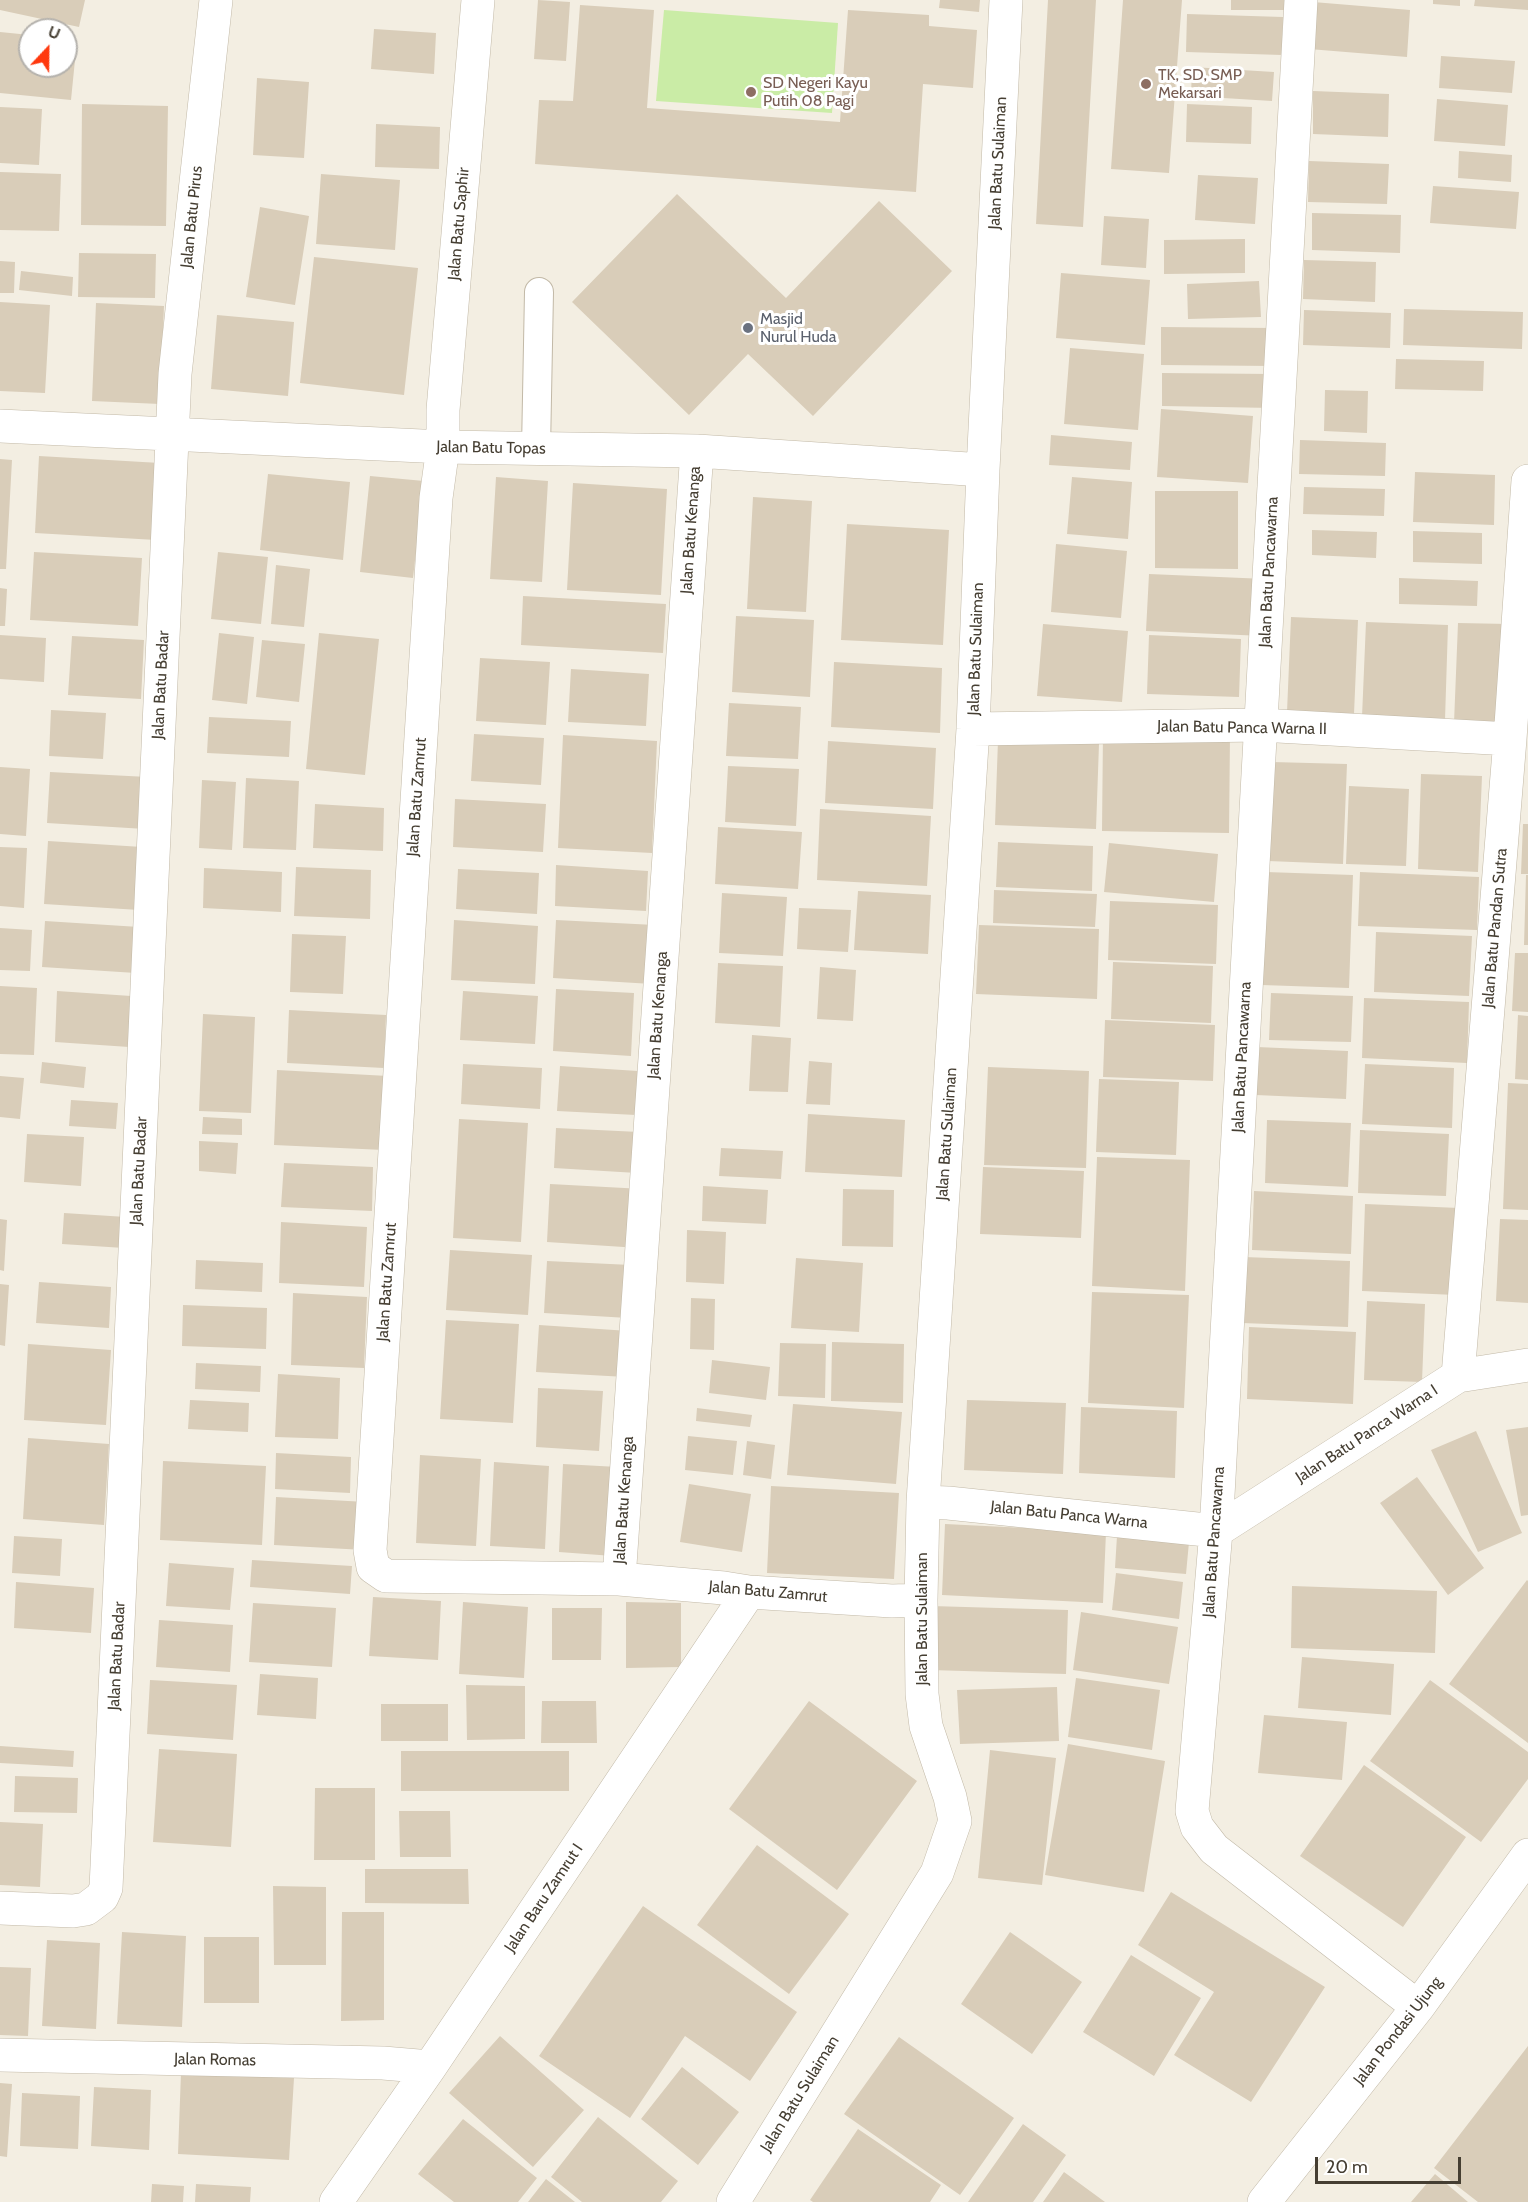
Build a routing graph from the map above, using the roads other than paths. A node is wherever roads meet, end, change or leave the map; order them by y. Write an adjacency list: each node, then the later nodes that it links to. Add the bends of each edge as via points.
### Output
1 (216, 0): 7 (street, Jalan Batu Pirus, via 175,374)
2 (478, 0): 8 (street, Jalan Batu Saphir)
3 (1005, 0): 11 (street, Jalan Batu Sulaiman)
4 (1300, 0): 13 (street, Jalan Batu Pancawarna)
5 (539, 292): 9 (lane)
6 (0, 426): 7 (street, Jalan Batu Topas)
7 (173, 435): 8 (street, Jalan Batu Topas); 24 (street, Jalan Batu Badar, via 106,1888 102,1897 86,1909)
8 (442, 447): 9 (street, Jalan Batu Topas); 20 (street, Jalan Batu Zamrut, via 370,1550 373,1567 386,1576)
9 (536, 449): 10 (street, Jalan Batu Topas)
10 (697, 451): 11 (street, Jalan Batu Topas); 20 (street, Jalan Batu Kenanga)
11 (983, 470): 14 (street, Jalan Batu Sulaiman)
12 (1528, 481): 15 (street, Jalan Batu Pandan Sutra)
13 (1260, 725): 14 (street, Jalan Batu Panca Warna II); 15 (street, Jalan Batu Panca Warna II); 19 (street, Jalan Batu Pancawarna)
14 (974, 729): 18 (street, Jalan Batu Sulaiman)
15 (1510, 739): 17 (street, Jalan Batu Pandan Sutra)
16 (1528, 1365): 17 (street, Jalan Batu Panca Warna I)
17 (1458, 1376): 19 (street, Jalan Batu Panca Warna I)
18 (923, 1502): 19 (street, Jalan Batu Panca Warna); 22 (street, Jalan Batu Sulaiman)
19 (1216, 1530): 25 (street, Jalan Batu Pancawarna, via 1192,1811 1197,1827 1214,1850)
20 (619, 1579): 21 (street, Jalan Batu Zamrut)
21 (749, 1593): 22 (street, Jalan Batu Zamrut); 27 (street, Jalan Baru Zamrut I)
22 (921, 1600): 29 (street, Jalan Batu Sulaiman, via 926,1726 955,1821 937,1873)
23 (1528, 1855): 25 (street, Jalan Pondasi Ujung)
24 (0, 1908)
25 (1418, 2007): 30 (street, Jalan Pondasi Ujung)
26 (0, 2055): 27 (street, Jalan Romas)
27 (430, 2067): 28 (street, Jalan Baru Zamrut I)
28 (336, 2202)
29 (733, 2202)
30 (1264, 2202)

